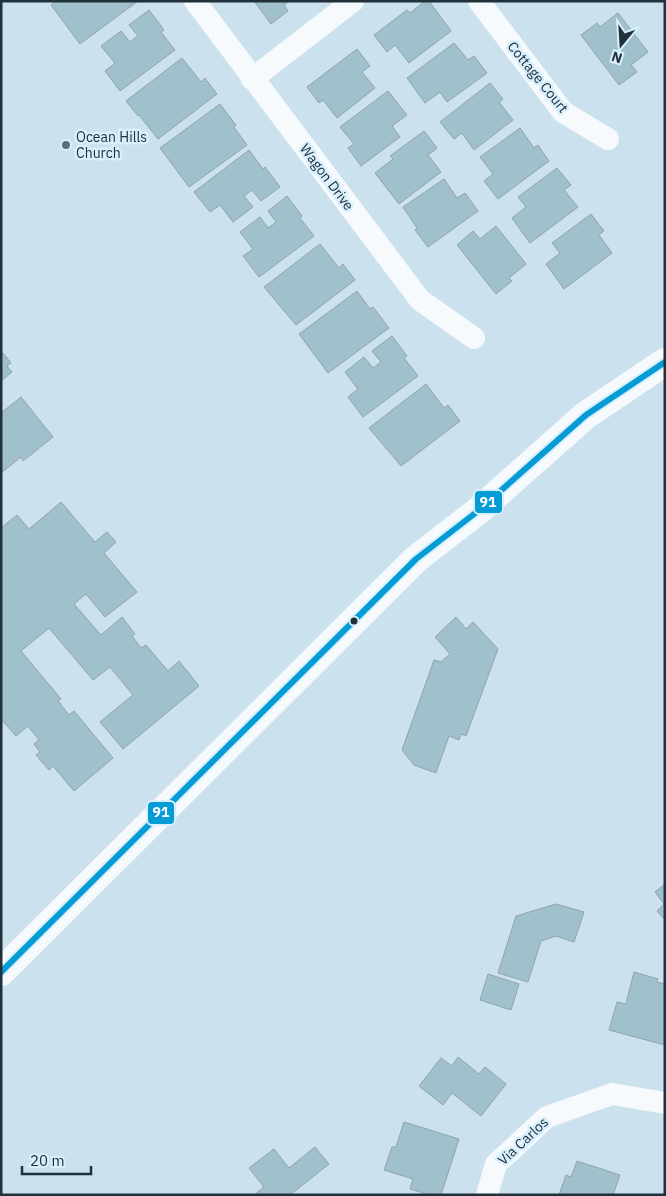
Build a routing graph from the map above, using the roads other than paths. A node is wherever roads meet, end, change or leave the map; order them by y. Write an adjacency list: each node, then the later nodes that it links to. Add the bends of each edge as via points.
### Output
1 (195, 1): 4 (street, Wagon Drive)
2 (353, 1): 4 (street)
3 (479, 1): 5 (street, Cottage Court, via 563,112)
4 (252, 79): 6 (street, Wagon Drive, via 420,300)
5 (608, 139)
6 (474, 338)
7 (665, 362): 8 (main road, via 586,415 478,511 416,559)
8 (1, 972)
9 (665, 1104): 10 (street, Via Carlos, via 612,1094 546,1117 496,1164)
10 (487, 1195)

